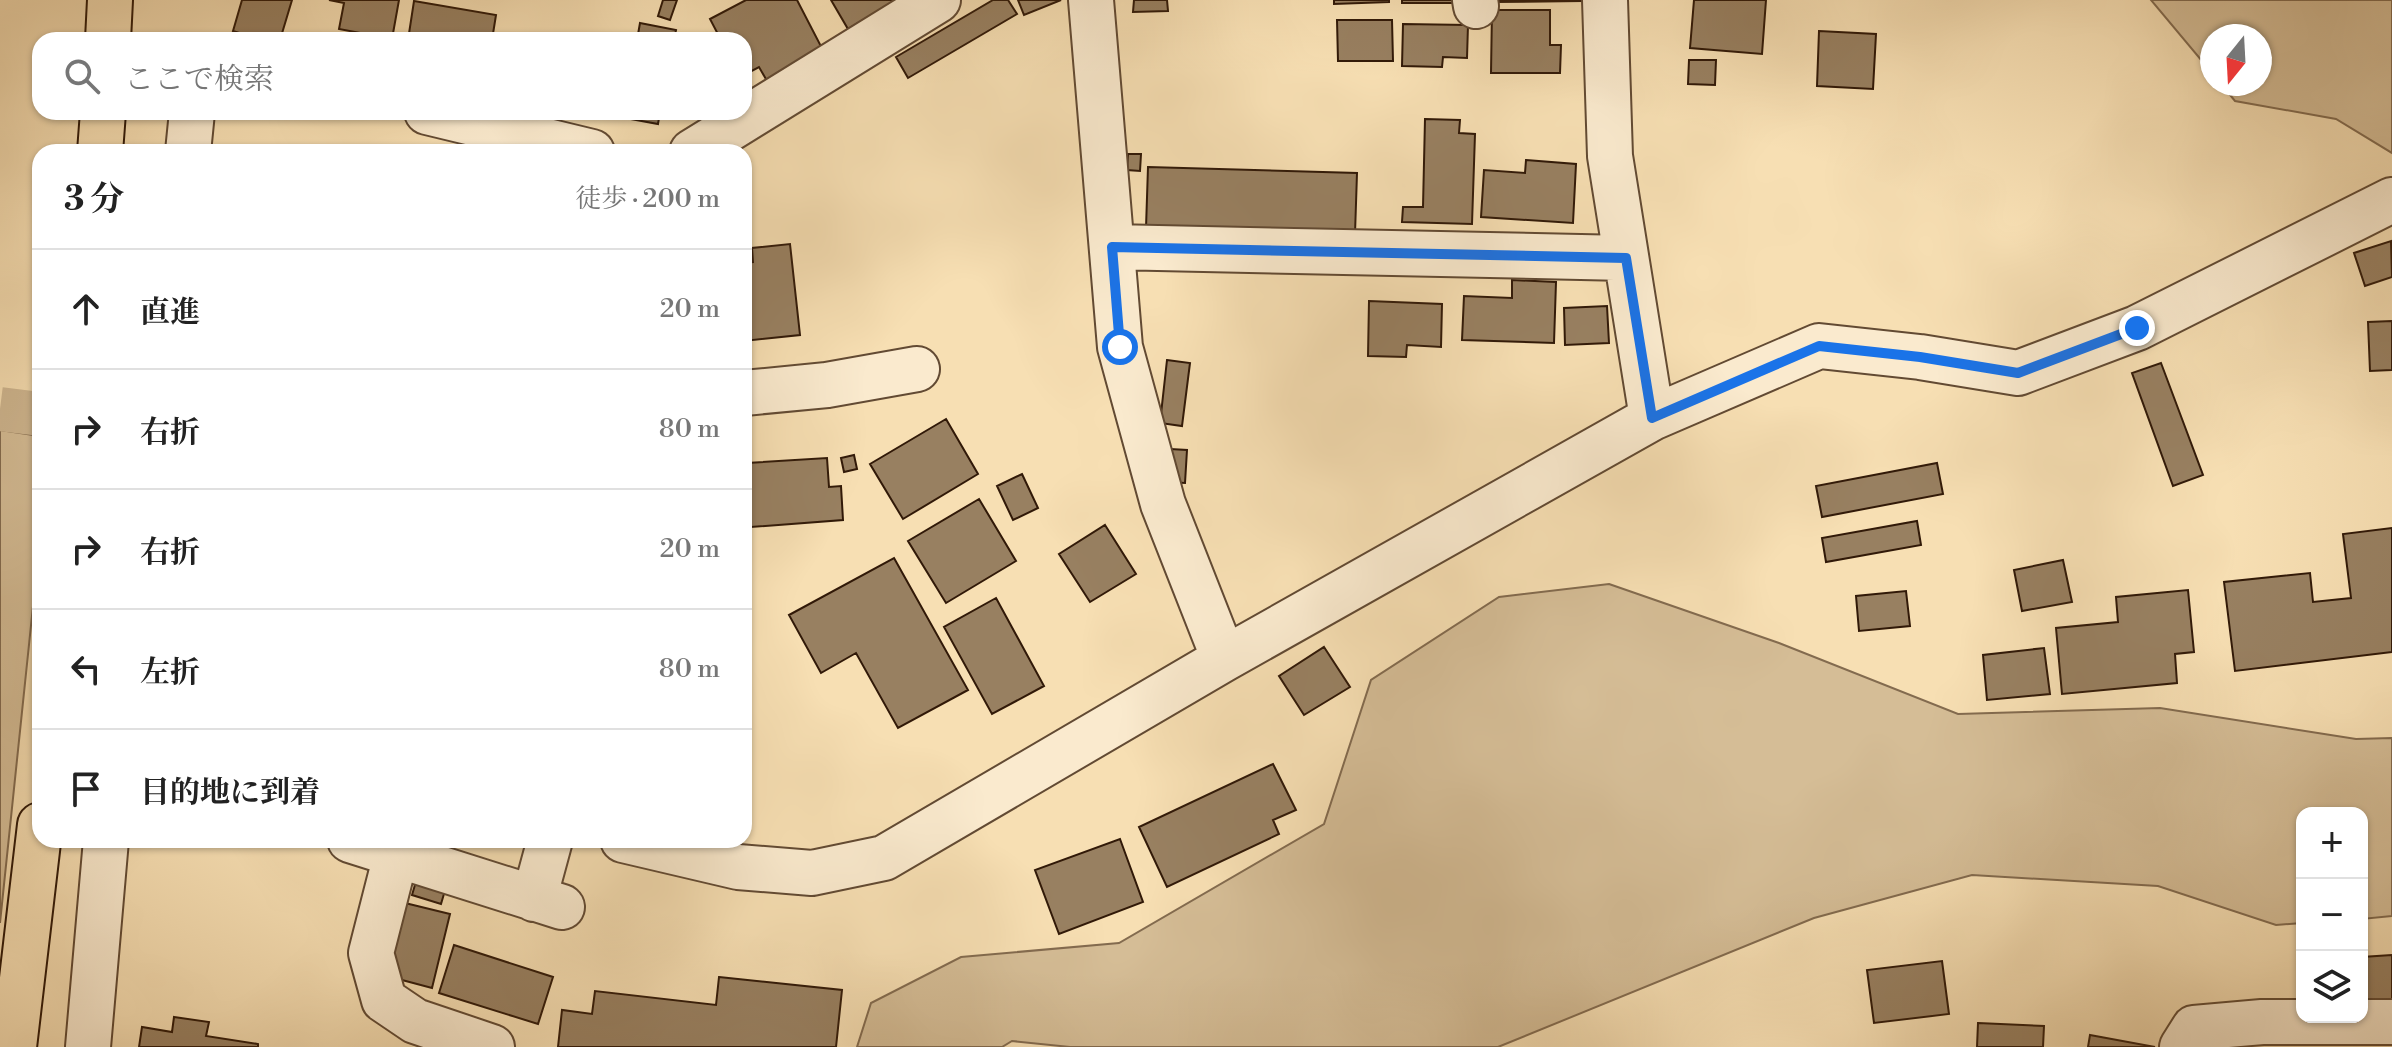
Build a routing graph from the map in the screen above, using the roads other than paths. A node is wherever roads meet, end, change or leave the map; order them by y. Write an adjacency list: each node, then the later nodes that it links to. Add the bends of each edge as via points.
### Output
1 (110, 0): 5 (highway)
2 (938, 0): 6 (street)
3 (1091, 0): 16 (street)
4 (1605, 0): 17 (street, via 1610,156)
5 (108, 32)
6 (752, 115)
7 (102, 120): 11 (highway)
8 (191, 120): 12 (street)
9 (460, 120): 13 (street)
10 (744, 120): 14 (street)
11 (101, 144)
12 (189, 144)
13 (559, 144)
14 (705, 144)
15 (2392, 200): 20 (street, via 2137,328 2018,373 1819,346)
16 (1112, 247): 17 (street); 21 (street, via 1120,347 1163,504)
17 (1626, 258): 20 (street)
18 (917, 369): 19 (street)
19 (752, 392)
20 (1652, 418): 21 (street)
21 (1224, 659): 26 (street, via 884,858 812,873 738,867)
22 (37, 848): 29 (highway)
23 (105, 848): 30 (street)
24 (375, 848): 27 (street)
25 (548, 848): 27 (street, via 548,903)
26 (657, 848)
27 (396, 855): 31 (street, via 371,953 384,1000 415,1021)
28 (2392, 1022): 32 (street, via 2194,1028)
29 (14, 1047)
30 (88, 1047)
31 (492, 1047)
32 (2182, 1047)

